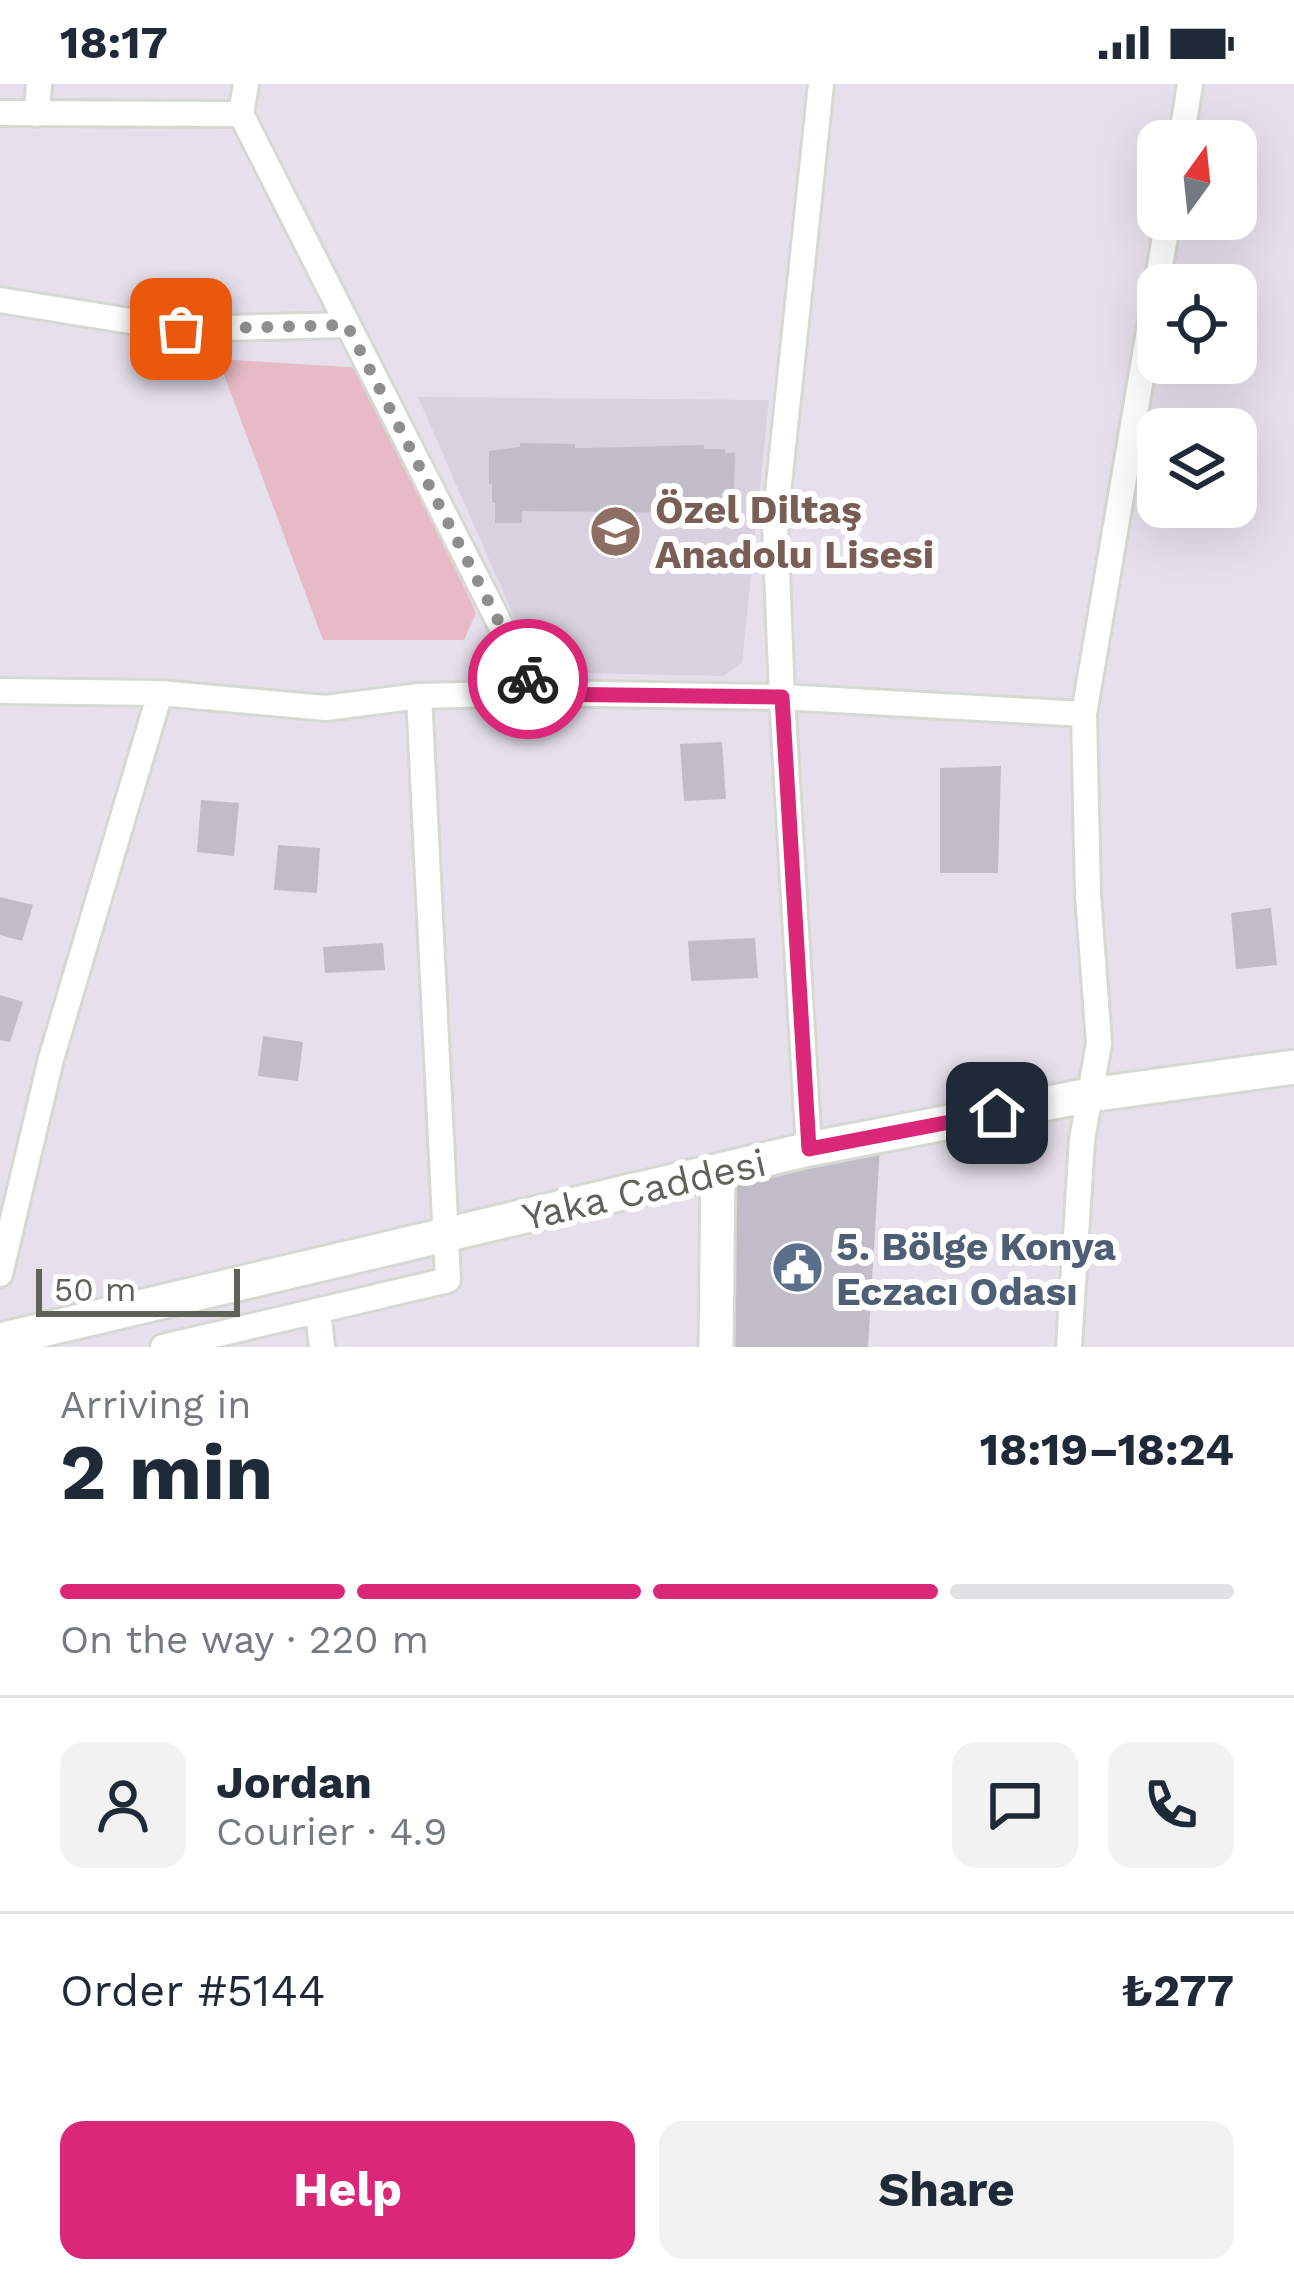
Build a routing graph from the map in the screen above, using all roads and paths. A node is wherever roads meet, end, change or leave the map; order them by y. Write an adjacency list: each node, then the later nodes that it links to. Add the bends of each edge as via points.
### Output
1 (39, 84): 6 (street)
2 (246, 84): 7 (street)
3 (820, 84): 16 (street, via 775,522)
4 (1190, 84): 8 (street)
5 (0, 113): 6 (street)
6 (38, 114): 7 (street)
7 (241, 114): 11 (street)
8 (1184, 120)
9 (1164, 240): 17 (street)
10 (0, 300): 11 (street, via 181,329)
11 (347, 325): 14 (street)
12 (0, 691): 13 (street)
13 (160, 693): 15 (street, via 326,708); 23 (street, via 51,1059)
14 (535, 694): 15 (street); 16 (street)
15 (419, 696): 22 (street)
16 (782, 697): 17 (street); 20 (street)
17 (1084, 714): 19 (street, via 1100,1043)
18 (1294, 1067): 19 (street, Yaka Caddesi)
19 (1090, 1095): 20 (street, Yaka Caddesi); 29 (street)
20 (809, 1149): 21 (street, Yaka Caddesi)
21 (718, 1171): 22 (street, Yaka Caddesi); 28 (street)
22 (447, 1236): 24 (street, via 448,1280); 25 (street, Yaka Caddesi)
23 (0, 1274)
24 (318, 1311): 26 (street); 27 (street)
25 (0, 1340)
26 (163, 1347)
27 (322, 1347)
28 (716, 1347)
29 (1069, 1347)

